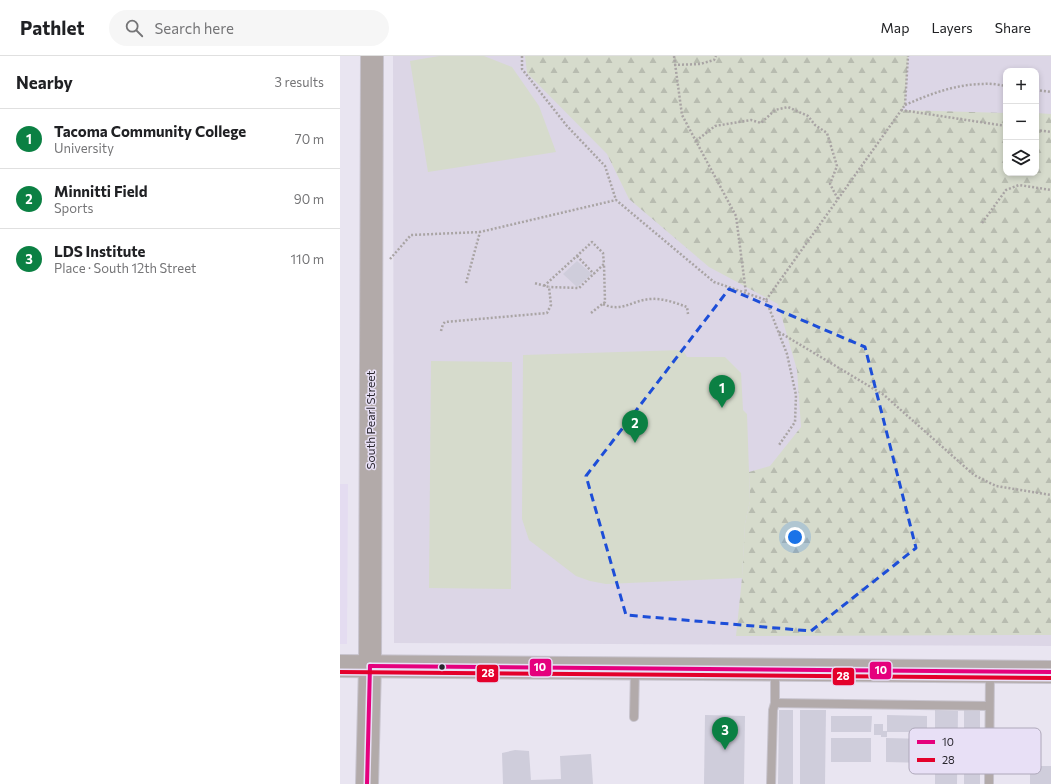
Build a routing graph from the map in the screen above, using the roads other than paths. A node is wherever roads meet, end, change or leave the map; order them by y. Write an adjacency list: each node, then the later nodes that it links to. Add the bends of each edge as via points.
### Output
1 (372, 56): 3 (street, South Pearl Street)
2 (340, 666): 3 (street)
3 (370, 666): 4 (street); 12 (street, South Pearl Street)
4 (635, 668): 5 (street); 10 (lane)
5 (775, 670): 6 (street); 8 (lane)
6 (990, 672): 7 (street); 9 (lane)
7 (1051, 672)
8 (775, 703): 9 (lane); 13 (lane)
9 (989, 706): 11 (lane)
10 (634, 718)
11 (989, 728)
12 (367, 784)
13 (771, 784)

